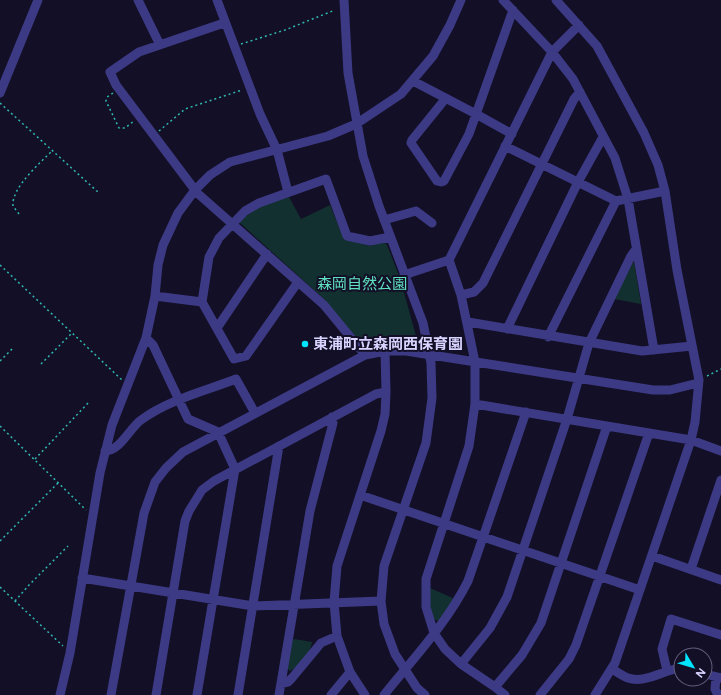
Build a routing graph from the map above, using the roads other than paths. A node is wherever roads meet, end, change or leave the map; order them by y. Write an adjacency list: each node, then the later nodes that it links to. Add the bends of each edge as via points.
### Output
1 (38, 0): 15 (street)
2 (138, 0): 11 (street)
3 (217, 0): 9 (street)
4 (344, 0): 18 (street, via 348,73)
5 (461, 0): 13 (street, via 433,56)
6 (503, 0): 8 (street)
7 (556, 0): 10 (street)
8 (513, 10): 12 (street); 17 (street)
9 (224, 23): 11 (street); 22 (street)
10 (579, 25): 12 (street); 26 (street, via 597,46 644,133)
11 (160, 45): 25 (street, via 139,52 110,72 120,90)
12 (552, 52): 14 (street); 19 (street)
13 (413, 81): 16 (street); 18 (street, via 396,97)
14 (580, 92): 20 (street); 23 (street, via 574,99)
15 (0, 93)
16 (446, 98): 17 (street); 17 (street, via 411,143 437,181 444,181 469,134)
17 (476, 114): 19 (street)
18 (356, 124): 22 (street, via 328,136); 30 (street)
19 (512, 134): 21 (street)
20 (603, 137): 24 (street); 28 (street, via 620,172)
21 (505, 146): 23 (street); 36 (street)
22 (276, 150): 25 (street, via 230,162 210,175); 27 (street)
23 (542, 164): 24 (street); 39 (street, via 483,283 474,292)
24 (578, 182): 29 (street); 44 (street)
25 (195, 190): 31 (street); 40 (street, via 178,213 163,245)
26 (665, 191): 28 (street); 48 (street)
27 (288, 192): 31 (street, via 259,203); 33 (street, via 326,179 347,236 370,241)
28 (628, 199): 29 (street); 34 (street)
29 (616, 201): 45 (street)
30 (384, 220): 32 (street, via 416,211); 33 (street)
31 (232, 223): 35 (street); 41 (street, via 219,238 209,257)
32 (432, 223)
33 (390, 237): 37 (street)
34 (636, 249): 47 (street); 49 (street)
35 (267, 254): 38 (street); 43 (street)
36 (449, 260): 37 (street); 39 (street)
37 (404, 275): 51 (street, via 423,323)
38 (298, 282): 43 (street, via 246,356 234,358); 52 (street, via 324,305)
39 (461, 295): 42 (street)
40 (155, 296): 41 (street); 46 (street)
41 (202, 302): 43 (street)
42 (468, 322): 44 (street); 53 (street)
43 (217, 328)
44 (507, 329): 45 (street)
45 (548, 337): 47 (street)
46 (146, 338): 57 (street, via 153,345); 69 (street, via 112,425)
47 (589, 343): 49 (street, via 642,351); 54 (street)
48 (692, 346): 49 (street); 55 (street)
49 (654, 350)
50 (386, 351): 51 (street); 52 (street); 56 (street)
51 (429, 353): 53 (street); 73 (street, via 432,382 431,414 426,443)
52 (365, 355): 60 (street)
53 (475, 362): 54 (street); 58 (street)
54 (579, 379): 55 (street, via 653,390 670,390); 62 (street)
55 (698, 382): 66 (street, via 698,403)
56 (386, 392): 61 (street, via 376,394); 72 (street, via 385,414)
57 (179, 400): 60 (street, via 236,379); 64 (street, via 188,419); 69 (street, via 140,421 116,448)
58 (475, 404): 59 (street); 74 (street, via 469,446)
59 (526, 412): 62 (street); 75 (street)
60 (255, 413): 64 (street)
61 (332, 417): 67 (street); 89 (street, via 333,423 310,511)
62 (567, 419): 63 (street); 76 (street)
63 (607, 426): 65 (street); 78 (street)
64 (218, 432): 70 (street); 83 (street, via 182,452 155,482 144,513)
65 (649, 433): 66 (street); 80 (street)
66 (691, 440): 68 (street); 77 (street)
67 (279, 446): 70 (street); 90 (street)
68 (721, 451)
69 (105, 452): 81 (street)
70 (234, 469): 85 (street, via 202,490 189,511); 86 (street)
71 (720, 485): 79 (street)
72 (360, 495): 73 (street); 88 (street, via 337,566)
73 (403, 509): 74 (street); 87 (street, via 384,566)
74 (444, 523): 75 (street); 91 (street, via 426,579 426,607)
75 (484, 537): 76 (street); 91 (street, via 460,598)
76 (523, 550): 78 (street); 94 (street, via 499,614)
77 (652, 556): 79 (street); 84 (street)
78 (562, 563): 80 (street); 102 (street, via 541,623 533,638)
79 (691, 569): 82 (street)
80 (600, 577): 84 (street); 114 (street, via 569,659)
81 (82, 578): 83 (street); 103 (street, via 70,653)
82 (721, 580)
83 (131, 587): 85 (street); 104 (street)
84 (640, 590): 96 (street)
85 (173, 593): 86 (street); 105 (street)
86 (213, 600): 90 (street); 106 (street)
87 (381, 601): 88 (street); 95 (street, via 390,643)
88 (334, 602): 89 (street); 93 (street)
89 (295, 604): 90 (street); 101 (street)
90 (253, 606): 107 (street)
91 (434, 633): 94 (street, via 445,650); 95 (street)
92 (721, 635): 98 (street, via 671,619 662,649)
93 (337, 636): 99 (street); 101 (street, via 320,643 292,678)
94 (461, 664): 102 (street)
95 (405, 669): 111 (street); 112 (street, via 417,688)
96 (612, 669): 98 (street, via 629,678 638,679); 115 (street)
97 (673, 670): 98 (street)
98 (667, 671)
99 (350, 672): 109 (street); 110 (street)
100 (719, 678): 116 (street, via 715,689)
101 (281, 684): 108 (street)
102 (495, 687): 113 (street)
103 (60, 695)
104 (111, 695)
105 (156, 695)
106 (197, 695)
107 (238, 695)
108 (279, 695)
109 (331, 695)
110 (365, 695)
111 (384, 695)
112 (425, 695)
113 (505, 695)
114 (540, 695)
115 (595, 695)
116 (718, 695)

